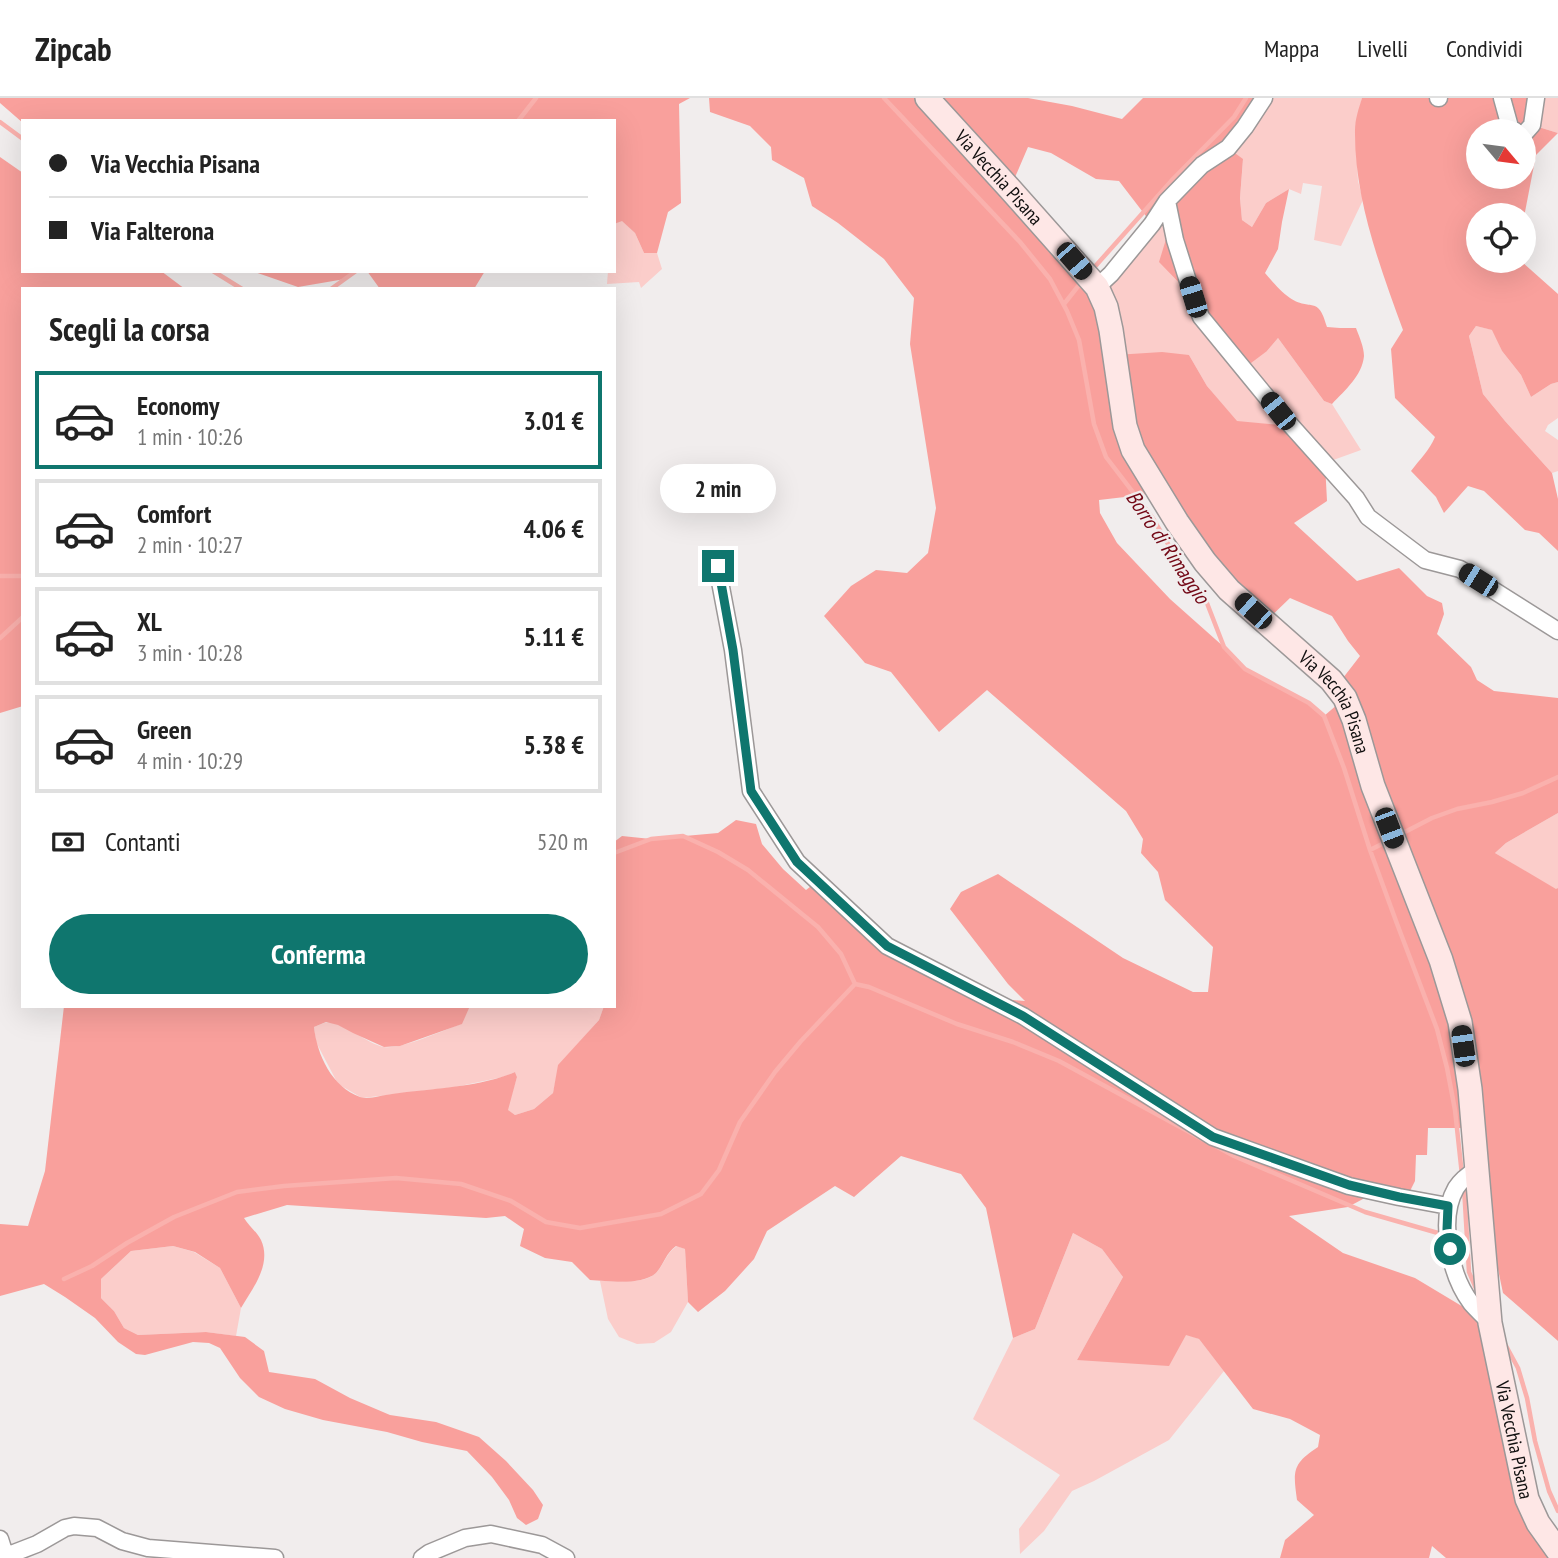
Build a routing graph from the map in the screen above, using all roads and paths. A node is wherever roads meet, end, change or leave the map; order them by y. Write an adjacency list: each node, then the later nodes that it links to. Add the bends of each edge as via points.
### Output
1 (927, 98): 8 (main road, Via Vecchia Pisana)
2 (1264, 98): 7 (street, via 1228,148 1202,165)
3 (1502, 98): 5 (street)
4 (1536, 98): 6 (street)
5 (1508, 119)
6 (1533, 119)
7 (1167, 201): 8 (street); 10 (street, via 1201,317 1368,517 1425,560 1460,569)
8 (1097, 287): 11 (main road, Via Vecchia Pisana, via 1111,330 1125,426 1145,471 1229,590 1331,680 1345,698 1460,1022)
9 (718, 566): 12 (street, via 751,791 797,862 887,946 1023,1016 1213,1137 1349,1185)
10 (1558, 631)
11 (1477, 1169): 12 (street, via 1457,1186); 13 (main road, Via Vecchia Pisana)
12 (1448, 1206): 13 (street, Via Vecchia Pisana, via 1454,1269 1470,1301)
13 (1490, 1323): 15 (main road, Via Vecchia Pisana, via 1527,1499)
14 (0, 1539): 16 (street)
15 (1558, 1551)
16 (6, 1557): 17 (street, via 74,1526 97,1528 148,1548)
17 (275, 1558)
18 (422, 1558): 19 (street, via 465,1538 491,1534 542,1545)
19 (566, 1558)

